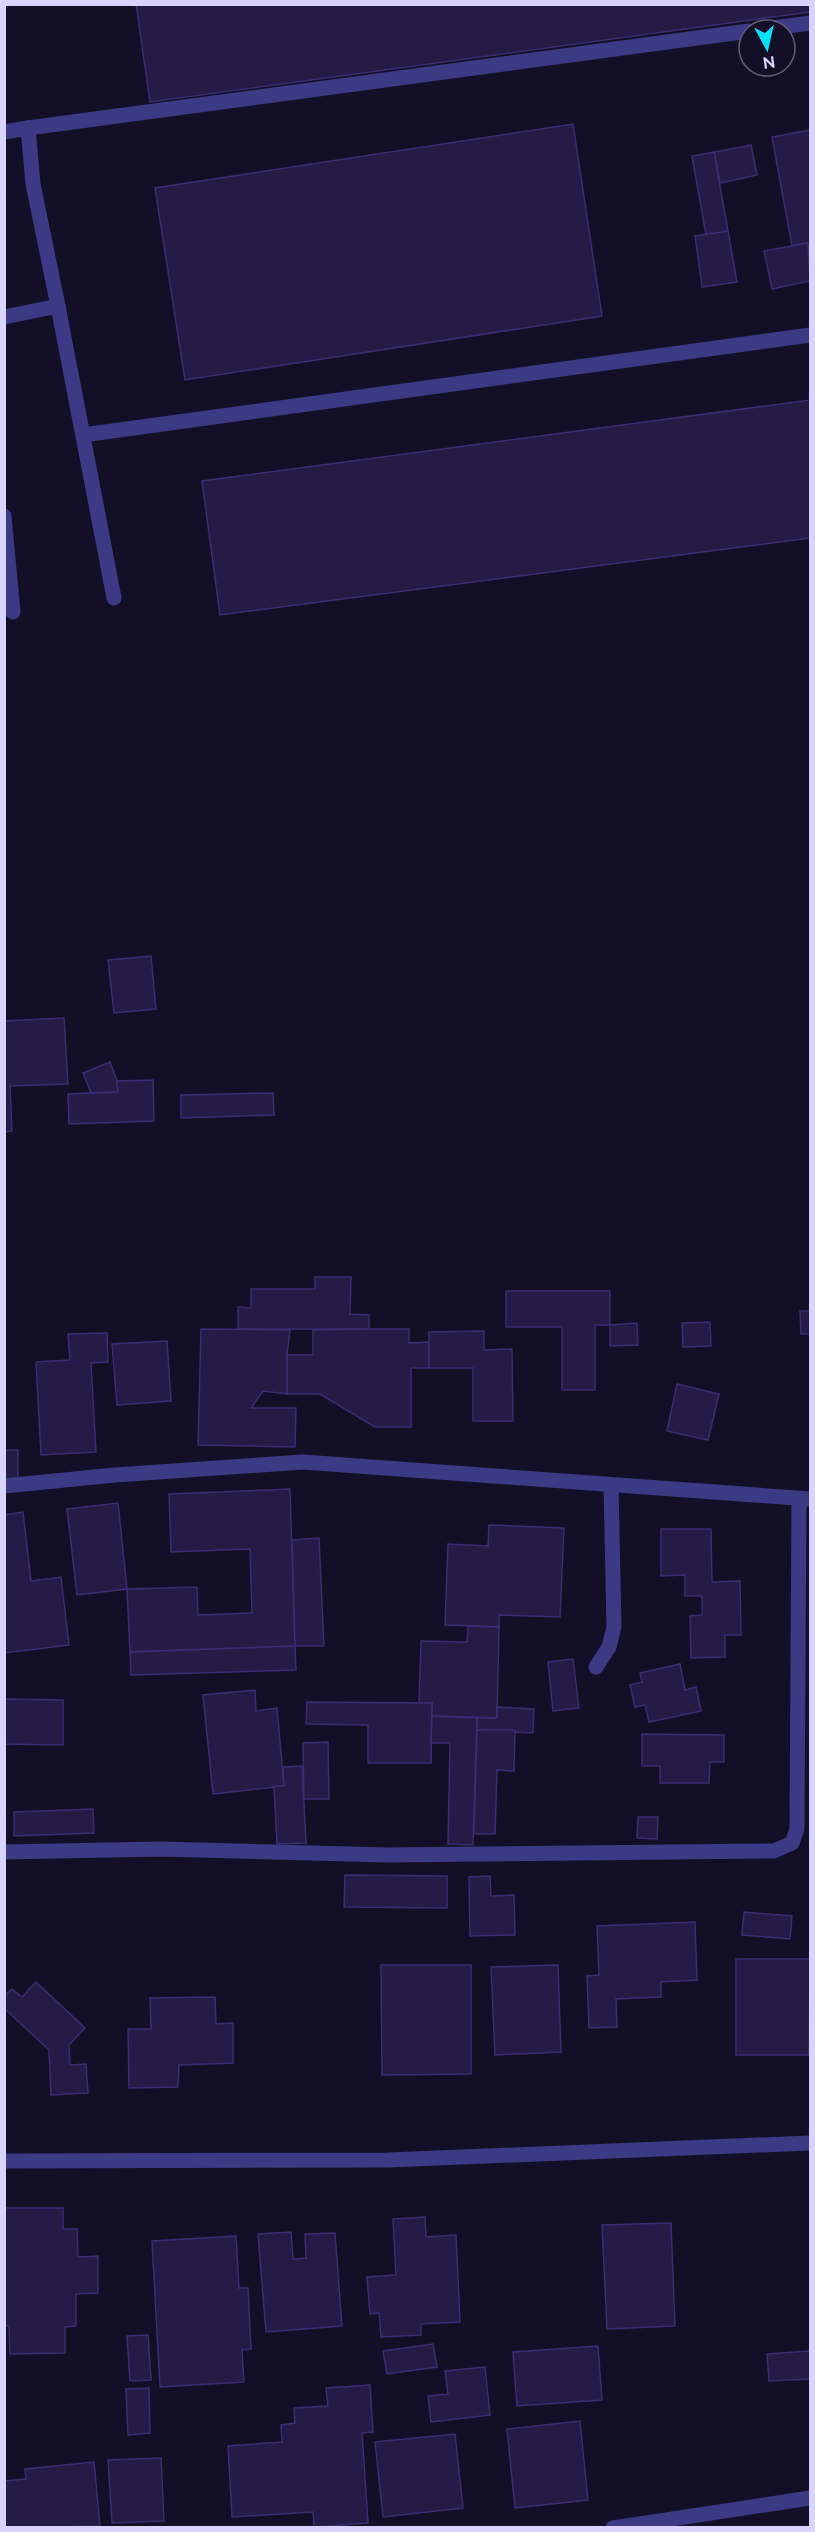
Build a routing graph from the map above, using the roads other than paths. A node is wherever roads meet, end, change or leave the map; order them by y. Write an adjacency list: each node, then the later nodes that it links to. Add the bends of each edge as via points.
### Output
1 (737, 33): 2 (street)
2 (28, 128): 3 (street); 4 (street, via 33,184)
3 (4, 132)
4 (58, 306): 5 (street); 7 (street)
5 (4, 317)
6 (810, 335): 7 (street)
7 (83, 435): 9 (street)
8 (4, 516): 10 (street)
9 (114, 598)
10 (13, 612)
11 (611, 1485): 12 (street, via 303,1462); 13 (street); 14 (street, via 614,1627 609,1647)
12 (4, 1486)
13 (805, 1499): 15 (street, via 797,1829 792,1843 774,1851 434,1855 160,1849)
14 (596, 1667)
15 (4, 1852)
16 (810, 2143): 17 (street, via 388,2160)
17 (4, 2161)
18 (810, 2498): 19 (street)
19 (613, 2528)

